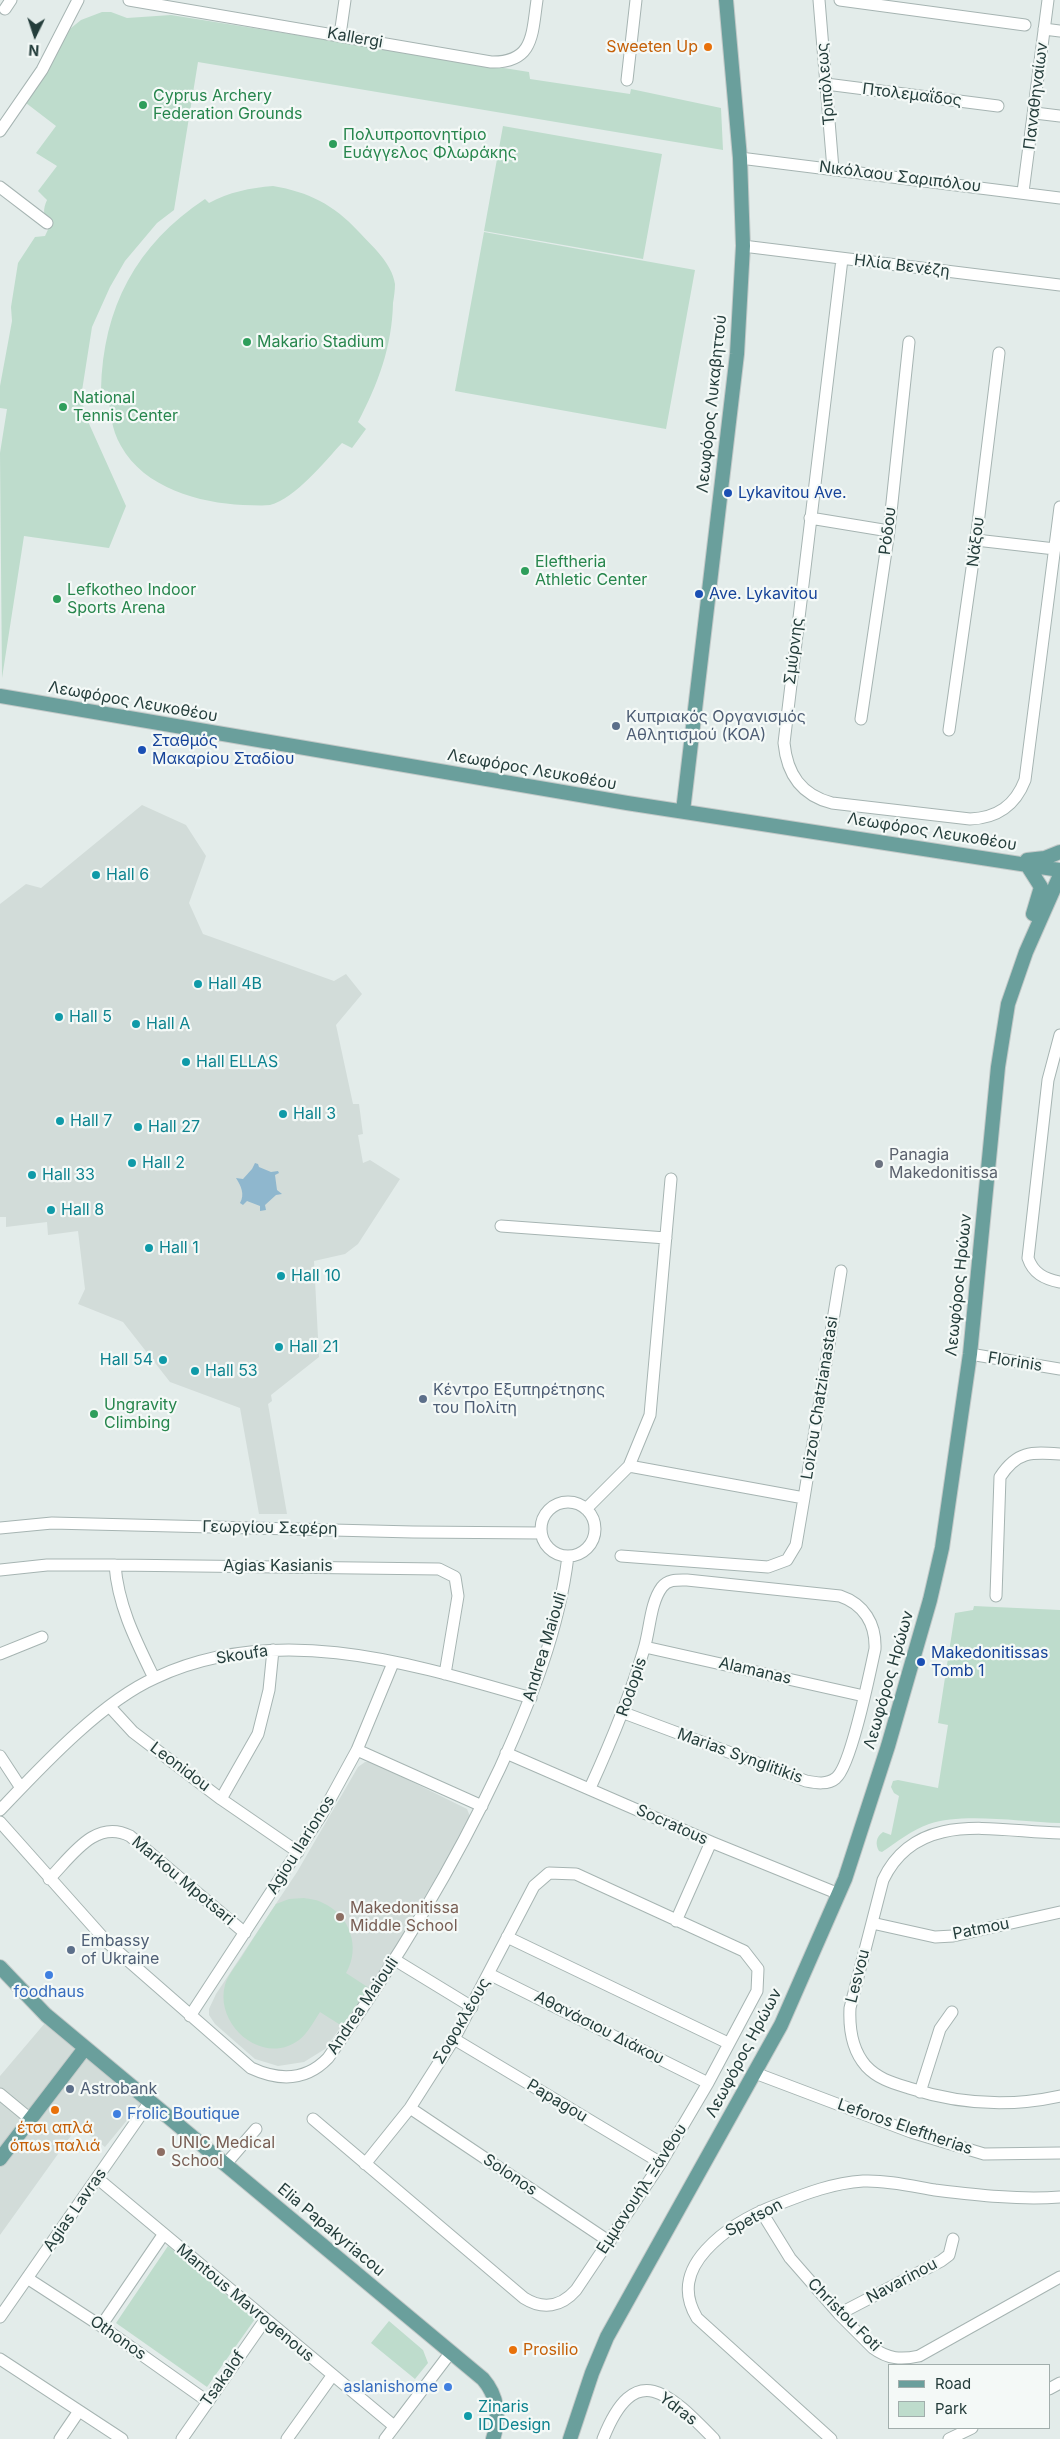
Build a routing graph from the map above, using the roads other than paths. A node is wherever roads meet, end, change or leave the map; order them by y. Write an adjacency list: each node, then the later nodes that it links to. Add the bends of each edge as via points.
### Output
1 (78, 0): 21 (street, via 42,70)
2 (129, 0): 11 (street, Kallergi)
3 (199, 0): 11 (street)
4 (345, 0): 15 (street)
5 (538, 0): 15 (street, Kallergi, via 528,47 521,55 505,62)
6 (636, 0): 16 (street)
7 (726, 0): 22 (main road, Λεωφόρος Λυκαβηττού)
8 (819, 0): 17 (street, Τριπόλεως)
9 (840, 0): 12 (street)
10 (1048, 0): 13 (street, Παναθηναίων)
11 (198, 12): 15 (street, Kallergi)
12 (1025, 25)
13 (1044, 29): 14 (street); 19 (street, Παναθηναίων)
14 (1060, 31)
15 (340, 35)
16 (627, 80)
17 (826, 84): 18 (street, Πτολεμαΐδος); 23 (street, Τριπόλεως)
18 (998, 106)
19 (1035, 113): 20 (street); 25 (street, Παναθηναίων)
20 (1060, 116)
21 (0, 131)
22 (740, 158): 23 (street, Νικόλαου Σαριπόλου); 28 (main road, Λεωφόρος Λυκαβηττού)
23 (833, 169): 25 (street, Νικόλαου Σαριπόλου)
24 (0, 187): 27 (street)
25 (1023, 192): 26 (street, Νικόλαου Σαριπόλου)
26 (1060, 198)
27 (47, 223)
28 (743, 246): 29 (street, Ηλία Βενέζη); 41 (main road, Λεωφόρος Λυκαβηττού, via 736,354)
29 (842, 258): 30 (street, Ηλία Βενέζη); 34 (street, Σμύρνης)
30 (1060, 285)
31 (909, 342): 35 (street, Ρόδου)
32 (999, 352): 36 (street, Νάξου)
33 (1060, 507): 37 (street, Σμύρνης)
34 (810, 518): 35 (street); 37 (street, Σμύρνης, via 784,743 788,766 801,788 818,800 832,803 970,819 998,814 1009,805 1025,780)
35 (889, 531): 39 (street, Ρόδου)
36 (976, 540): 37 (street); 40 (street, Νάξου)
37 (1055, 549)
38 (0, 696): 41 (main road, Λεωφόρος Λευκοθέου)
39 (861, 719)
40 (949, 730)
41 (683, 811): 43 (main road, Λεωφόρος Λευκοθέου)
42 (1060, 852): 43 (main road, via 1045,858)
43 (1004, 861): 44 (main road, Λεωφόρος Λευκοθέου)
44 (1027, 865): 45 (main road, Λεωφόρος Λευκοθέου); 47 (main road, via 1041,887 1021,947)
45 (1060, 870)
46 (1060, 875): 47 (main road, Λεωφόρος Ηρώων)
47 (1022, 962): 55 (main road, Λεωφόρος Ηρώων, via 1008,1004 998,1067)
48 (1060, 1035): 49 (street)
49 (1058, 1047): 54 (street, via 1048,1080 1028,1258 1040,1276)
50 (671, 1179): 52 (street)
51 (502, 1226): 52 (street)
52 (666, 1238): 58 (street, via 650,1415)
53 (841, 1271): 59 (street, Loizou Chatzianastasi)
54 (1060, 1282)
55 (970, 1354): 56 (street, Florinis); 94 (main road, Λεωφόρος Ηρώων, via 942,1548 930,1600 854,1855)
56 (1060, 1369)
57 (1060, 1454): 68 (street, via 1038,1452 1021,1456 1009,1463 1000,1477)
58 (629, 1466): 59 (street, Loizou Chatzianastasi); 60 (street)
59 (804, 1498): 64 (street, via 793,1553 779,1564 754,1567)
60 (586, 1509): 62 (street, via 572,1502 555,1505 543,1516); 63 (street, via 595,1524 592,1541 582,1552)
61 (0, 1528): 62 (street, Γεωργίου Σεφέρη, via 52,1523)
62 (541, 1533): 63 (street, via 553,1552)
63 (568, 1556): 77 (street, Andrea Maiouli, via 557,1618)
64 (621, 1556)
65 (115, 1565): 66 (street, Agias Kasianis, via 47,1565); 74 (street, Agias Kasianis, via 429,1568 447,1571 455,1577 458,1592); 75 (street, via 120,1597)
66 (0, 1570)
67 (665, 1583): 70 (street, Rodopis, via 656,1598); 76 (street, Marias Synglitikis, via 686,1580 832,1594 850,1599 861,1607 874,1632 875,1649)
68 (996, 1596)
69 (42, 1637): 72 (street)
70 (645, 1647): 76 (street, Alamanas); 79 (street, Rodopis)
71 (273, 1650): 73 (street, Skoufa, via 325,1651); 75 (street, Skoufa, via 216,1658); 85 (street, Leonidou, via 258,1734)
72 (0, 1654)
73 (394, 1663): 74 (street, Skoufa); 80 (street, Agiou Ilarionos)
74 (445, 1674): 77 (street, Skoufa)
75 (154, 1678): 78 (street, Skoufa)
76 (864, 1696): 79 (street, Marias Synglitikis, via 844,1766 836,1778 824,1782 806,1781)
77 (530, 1698): 81 (street, Andrea Maiouli)
78 (110, 1707): 83 (street, Skoufa); 85 (street, Leonidou, via 133,1732)
79 (624, 1713): 84 (street, Rodopis)
80 (357, 1750): 86 (street); 91 (street, Agiou Ilarionos)
81 (506, 1754): 84 (street, Socratous); 86 (street, Andrea Maiouli)
82 (0, 1756): 83 (street)
83 (21, 1788): 87 (street, Skoufa)
84 (590, 1788): 90 (street, Socratous)
85 (221, 1798): 91 (street)
86 (482, 1806): 100 (street, Andrea Maiouli)
87 (0, 1810)
88 (0, 1822): 93 (street, Andrea Maiouli)
89 (1060, 1833): 97 (street, Lesvou, via 968,1828 924,1837 888,1870)
90 (711, 1842): 94 (street, Socratous); 96 (street)
91 (298, 1852): 98 (street, Agiou Ilarionos)
92 (549, 1873): 96 (street, Εμμανουήλ Ξάνθου, via 576,1874); 99 (street, Σοφοκλέους, via 534,1886)
93 (49, 1879): 98 (street, Markou Mpotsari, via 90,1838 108,1830 119,1832 130,1836); 105 (street, Andrea Maiouli, via 107,1942)
94 (838, 1894): 109 (main road, Λεωφόρος Ηρώων, via 781,2025)
95 (1060, 1912): 97 (street, Patmou, via 953,1936 935,1937)
96 (676, 1921): 107 (street, Εμμανουήλ Ξάνθου, via 744,1951 758,1969 757,1991)
97 (872, 1923): 111 (street, Lesvou, via 850,2008 852,2038 865,2065 877,2076)
98 (245, 1933): 105 (street, Agiou Ilarionos)
99 (507, 1937): 102 (street, Σοφοκλέους); 107 (street)
100 (395, 1960): 103 (street); 105 (street, Andrea Maiouli, via 328,2058 304,2074 274,2077 252,2068)
101 (0, 1967): 108 (main road, Elia Papakyriacou, via 46,2015)
102 (489, 1974): 103 (street, Σοφοκλέους); 110 (street, Αθανάσιου Διάκου)
103 (472, 2007): 106 (street, Σοφοκλέους)
104 (952, 2012): 111 (street, via 940,2029)
105 (190, 2016)
106 (454, 2039): 115 (street, Σοφοκλέους); 122 (street, Papagou)
107 (728, 2043): 110 (street, Εμμανουήλ Ξάνθου)
108 (85, 2048): 114 (main road, Elia Papakyriacou); 116 (main road)
109 (755, 2072): 119 (street, Leforos Eleftherias, via 911,2132 984,2154); 149 (main road, Λεωφόρος Ηρώων, via 607,2337)
110 (708, 2083): 122 (street, Εμμανουήλ Ξάνθου)
111 (920, 2092): 113 (street, Lesvou, via 985,2103)
112 (0, 2094): 116 (street)
113 (1060, 2096)
114 (149, 2103): 123 (main road, Elia Papakyriacou); 124 (street, Agias Lavras)
115 (410, 2108): 121 (street, Σοφοκλέους); 129 (street, Solonos)
116 (29, 2118): 120 (main road)
117 (313, 2119): 121 (street, Εμμανουήλ Ξάνθου)
118 (256, 2129): 123 (street)
119 (1060, 2154)
120 (0, 2158)
121 (365, 2164): 129 (street, Εμμανουήλ Ξάνθου, via 533,2304 555,2306 570,2297)
122 (661, 2164): 129 (street, Εμμανουήλ Ξάνθου)
123 (225, 2165): 136 (main road, Elia Papakyriacou)
124 (97, 2178): 127 (street, Mantous Mavrogenous); 131 (street, Agias Lavras)
125 (1060, 2197): 126 (street, Spetson, via 998,2197 864,2181 821,2188)
126 (761, 2210): 132 (street, Christou Foti, via 790,2258); 152 (street, Spetson, via 728,2229 698,2259 688,2279 691,2309 705,2327)
127 (164, 2235): 134 (street, Mantous Mavrogenous); 135 (street)
128 (953, 2239): 132 (street, Navarinou, via 949,2254 941,2261)
129 (610, 2242)
130 (1060, 2277): 132 (street, Christou Foti, via 918,2356 907,2358 884,2355)
131 (27, 2278): 133 (street, Agias Lavras); 135 (street, Othonos)
132 (839, 2314)
133 (0, 2317)
134 (265, 2320): 138 (street, Mantous Mavrogenous); 139 (street, Tsakalof)
135 (101, 2326): 139 (street, Othonos)
136 (451, 2352): 141 (street); 148 (main road, Elia Papakyriacou, via 488,2385 496,2406)
137 (0, 2359): 140 (street)
138 (332, 2376): 141 (street, Mantous Mavrogenous); 146 (street)
139 (207, 2401): 145 (street, Tsakalof)
140 (79, 2411): 143 (street); 144 (street)
141 (394, 2426): 147 (street)
142 (970, 2429): 153 (street)
143 (60, 2439)
144 (122, 2439)
145 (182, 2439)
146 (286, 2439)
147 (385, 2439)
148 (493, 2439)
149 (570, 2439)
150 (603, 2439): 151 (street, Ydras, via 624,2399 645,2390 659,2393 680,2406)
151 (714, 2439)
152 (832, 2439)
153 (949, 2439)

